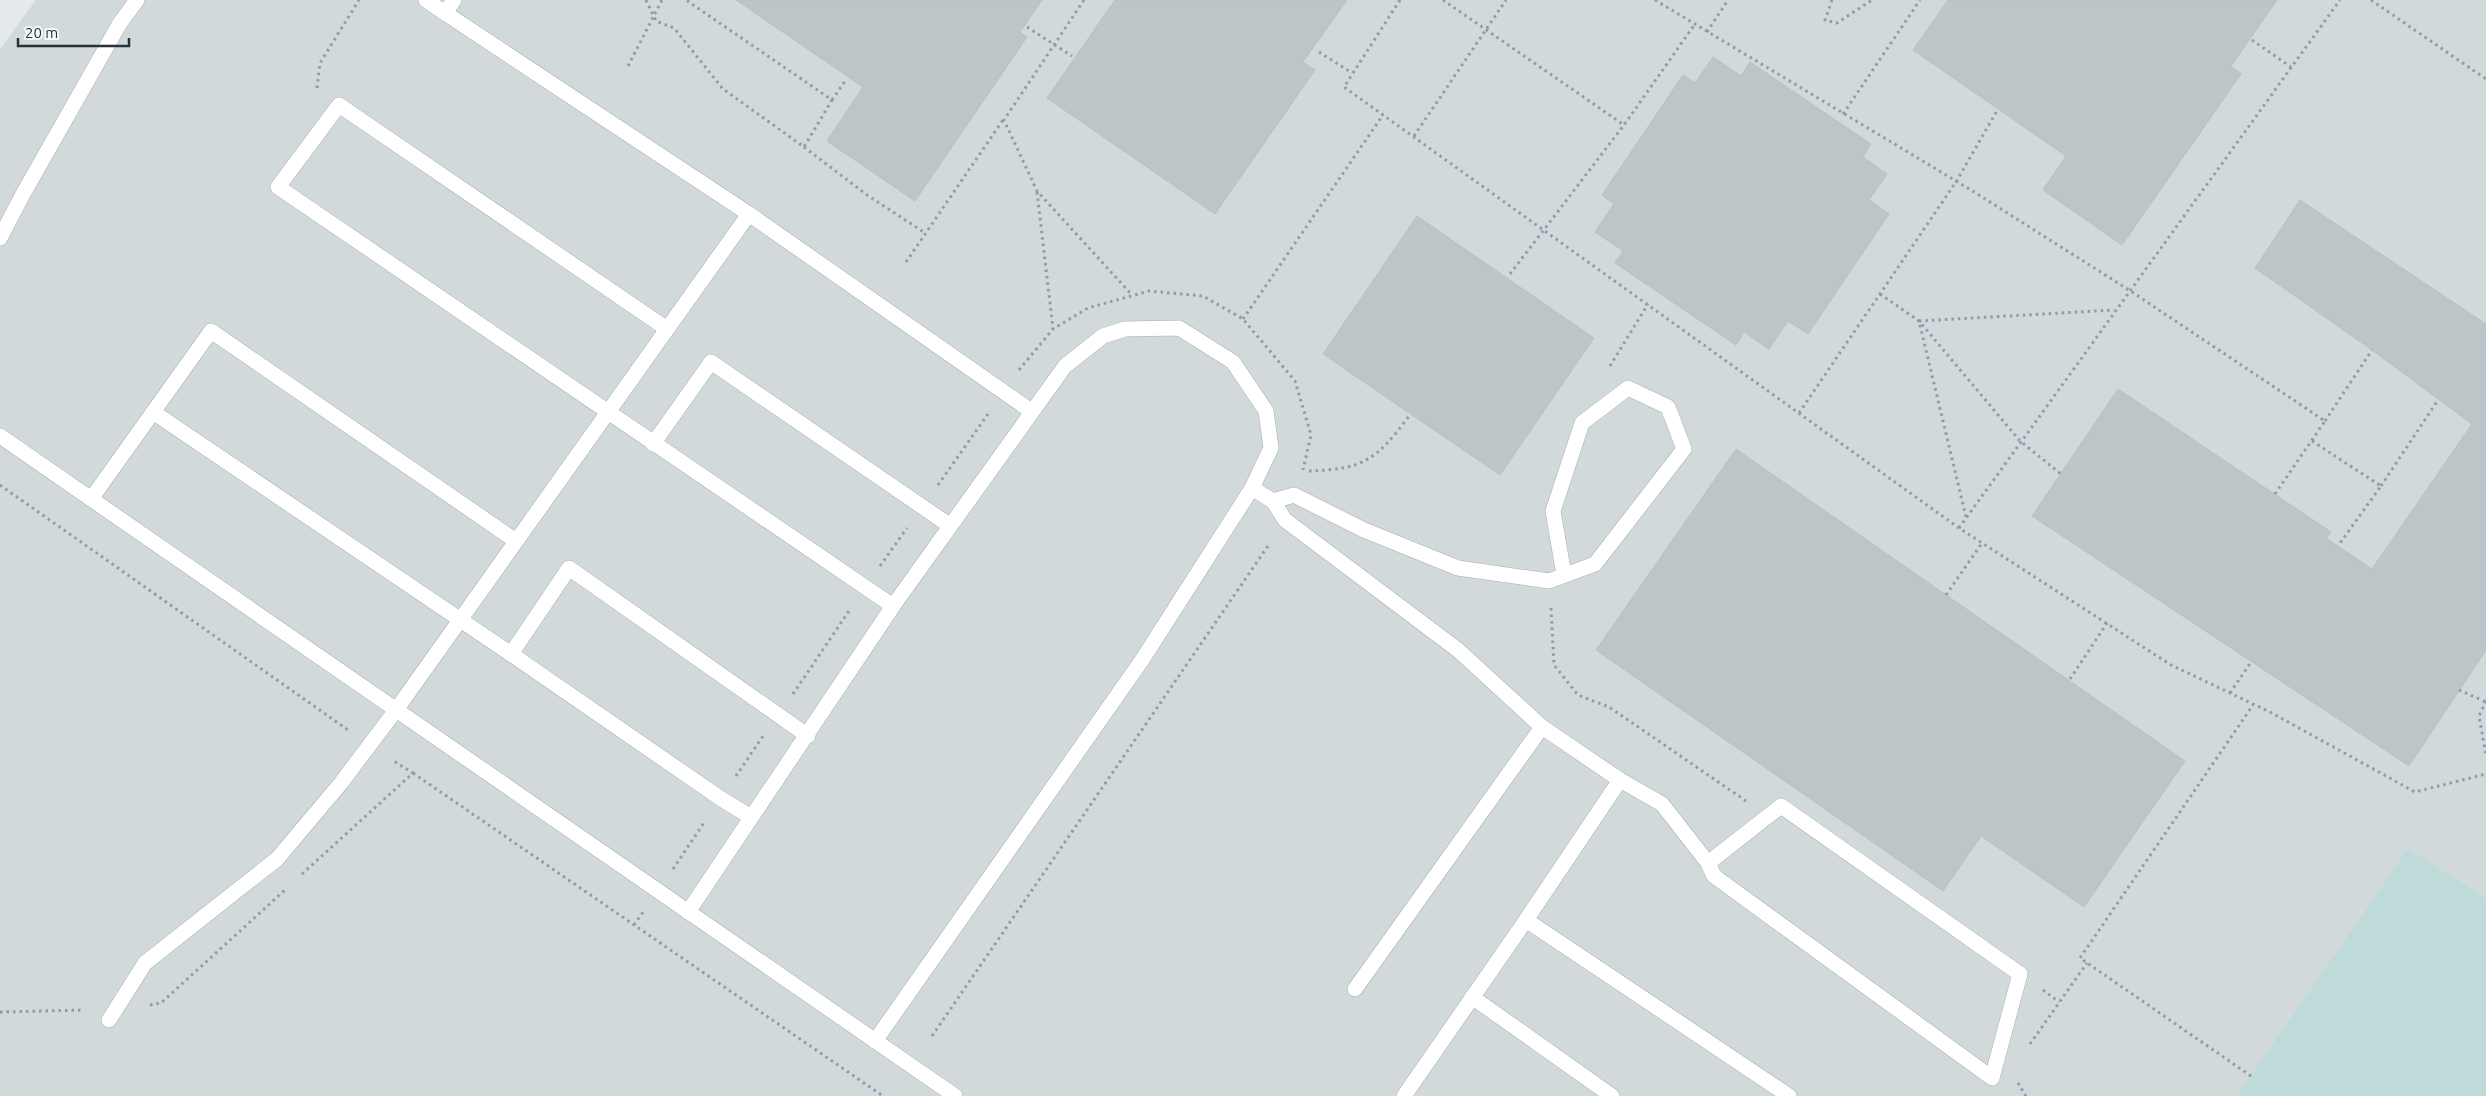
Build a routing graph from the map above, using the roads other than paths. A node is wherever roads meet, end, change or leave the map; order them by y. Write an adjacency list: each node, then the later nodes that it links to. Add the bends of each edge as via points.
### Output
1 (137, 0): 6 (street, via 120,23)
2 (426, 0): 4 (street)
3 (454, 0): 4 (street)
4 (445, 13): 5 (street)
5 (749, 214): 7 (street); 8 (street)
6 (0, 238)
7 (667, 329): 10 (street); 10 (street, via 339,105 278,187)
8 (1031, 411): 13 (street, via 1065,366 1103,336 1126,329 1180,328 1233,362 1266,411 1271,448); 16 (street)
9 (153, 412): 14 (street); 17 (street, via 211,331); 20 (street)
10 (608, 413): 12 (street); 17 (street)
11 (0, 436): 14 (street)
12 (653, 444): 16 (street, via 710,362); 19 (street)
13 (1252, 488): 15 (street); 33 (street, via 1142,660)
14 (91, 499): 22 (street)
15 (1273, 500): 18 (street, via 1294,495 1364,530 1458,568 1549,581); 23 (street, via 1285,520 1458,650)
16 (949, 525): 19 (street)
17 (516, 541): 20 (street)
18 (1564, 575): 18 (street, via 1595,564 1684,449 1668,408 1628,388 1582,424 1553,512)
19 (893, 606): 24 (street)
20 (461, 619): 21 (street); 22 (street)
21 (511, 654): 24 (street, via 569,568); 26 (street)
22 (396, 710): 28 (street); 32 (street, via 341,783 277,859 145,963)
23 (1542, 727): 25 (street); 30 (street)
24 (808, 736): 26 (street)
25 (1620, 780): 27 (street, via 1662,804); 29 (street)
26 (751, 817): 28 (street)
27 (1708, 863): 27 (street, via 1714,876 1992,1078 2020,974 1781,806)
28 (688, 912): 33 (street)
29 (1526, 920): 31 (street); 37 (street)
30 (1355, 989)
31 (1472, 997): 35 (street); 36 (street)
32 (112, 1015)
33 (875, 1041): 34 (street)
34 (956, 1096)
35 (1404, 1096)
36 (1612, 1096)
37 (1788, 1096)

